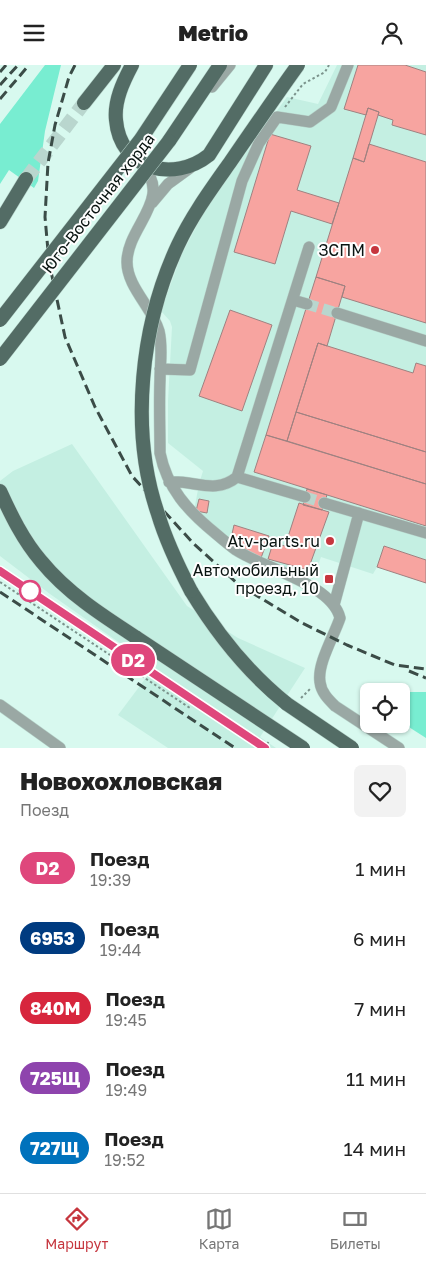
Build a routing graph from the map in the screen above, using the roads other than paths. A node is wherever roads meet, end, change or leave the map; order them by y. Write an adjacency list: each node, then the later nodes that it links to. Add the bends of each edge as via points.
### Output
1 (114, 65): 9 (main road)
2 (132, 65): 10 (main road, via 118,98 116,121 121,140)
3 (190, 65): 19 (main road, Юго-Восточная хорда, bridge, via 141,139)
4 (230, 65): 8 (street)
5 (266, 65): 11 (main road, via 216,146)
6 (298, 65): 34 (main road, bridge, via 209,192 169,266 146,356 143,437 157,513 190,591 217,632 272,692)
7 (348, 65): 22 (street, via 331,107 310,122 277,117 259,143 242,181 190,370)
8 (218, 72): 21 (main road, Юго-Восточная хорда, bridge, via 169,141)
9 (84, 103)
10 (134, 157): 11 (main road, via 154,169 165,171); 13 (street, via 152,181 154,194)
11 (201, 161): 13 (street, via 168,184)
12 (26, 179): 14 (main road)
13 (150, 206): 22 (street, via 131,242 127,263 132,281 158,330)
14 (0, 222)
15 (309, 247): 16 (street)
16 (293, 300): 17 (street); 23 (street)
17 (307, 304)
18 (337, 313): 20 (street)
19 (0, 321)
20 (426, 341)
21 (0, 359)
22 (160, 369): 24 (street, via 160,453)
23 (237, 477): 24 (street, via 231,482 211,487); 26 (street)
24 (169, 482): 30 (street, via 197,518 236,551 318,591)
25 (0, 491): 33 (main road, bridge, via 32,549 74,594)
26 (305, 497)
27 (324, 503): 28 (street)
28 (360, 513): 29 (street); 30 (street)
29 (426, 533)
30 (334, 605): 35 (street, via 340,618 322,667 322,689 335,705)
31 (0, 705): 32 (street)
32 (60, 748)
33 (303, 748)
34 (352, 748)
35 (399, 748)

